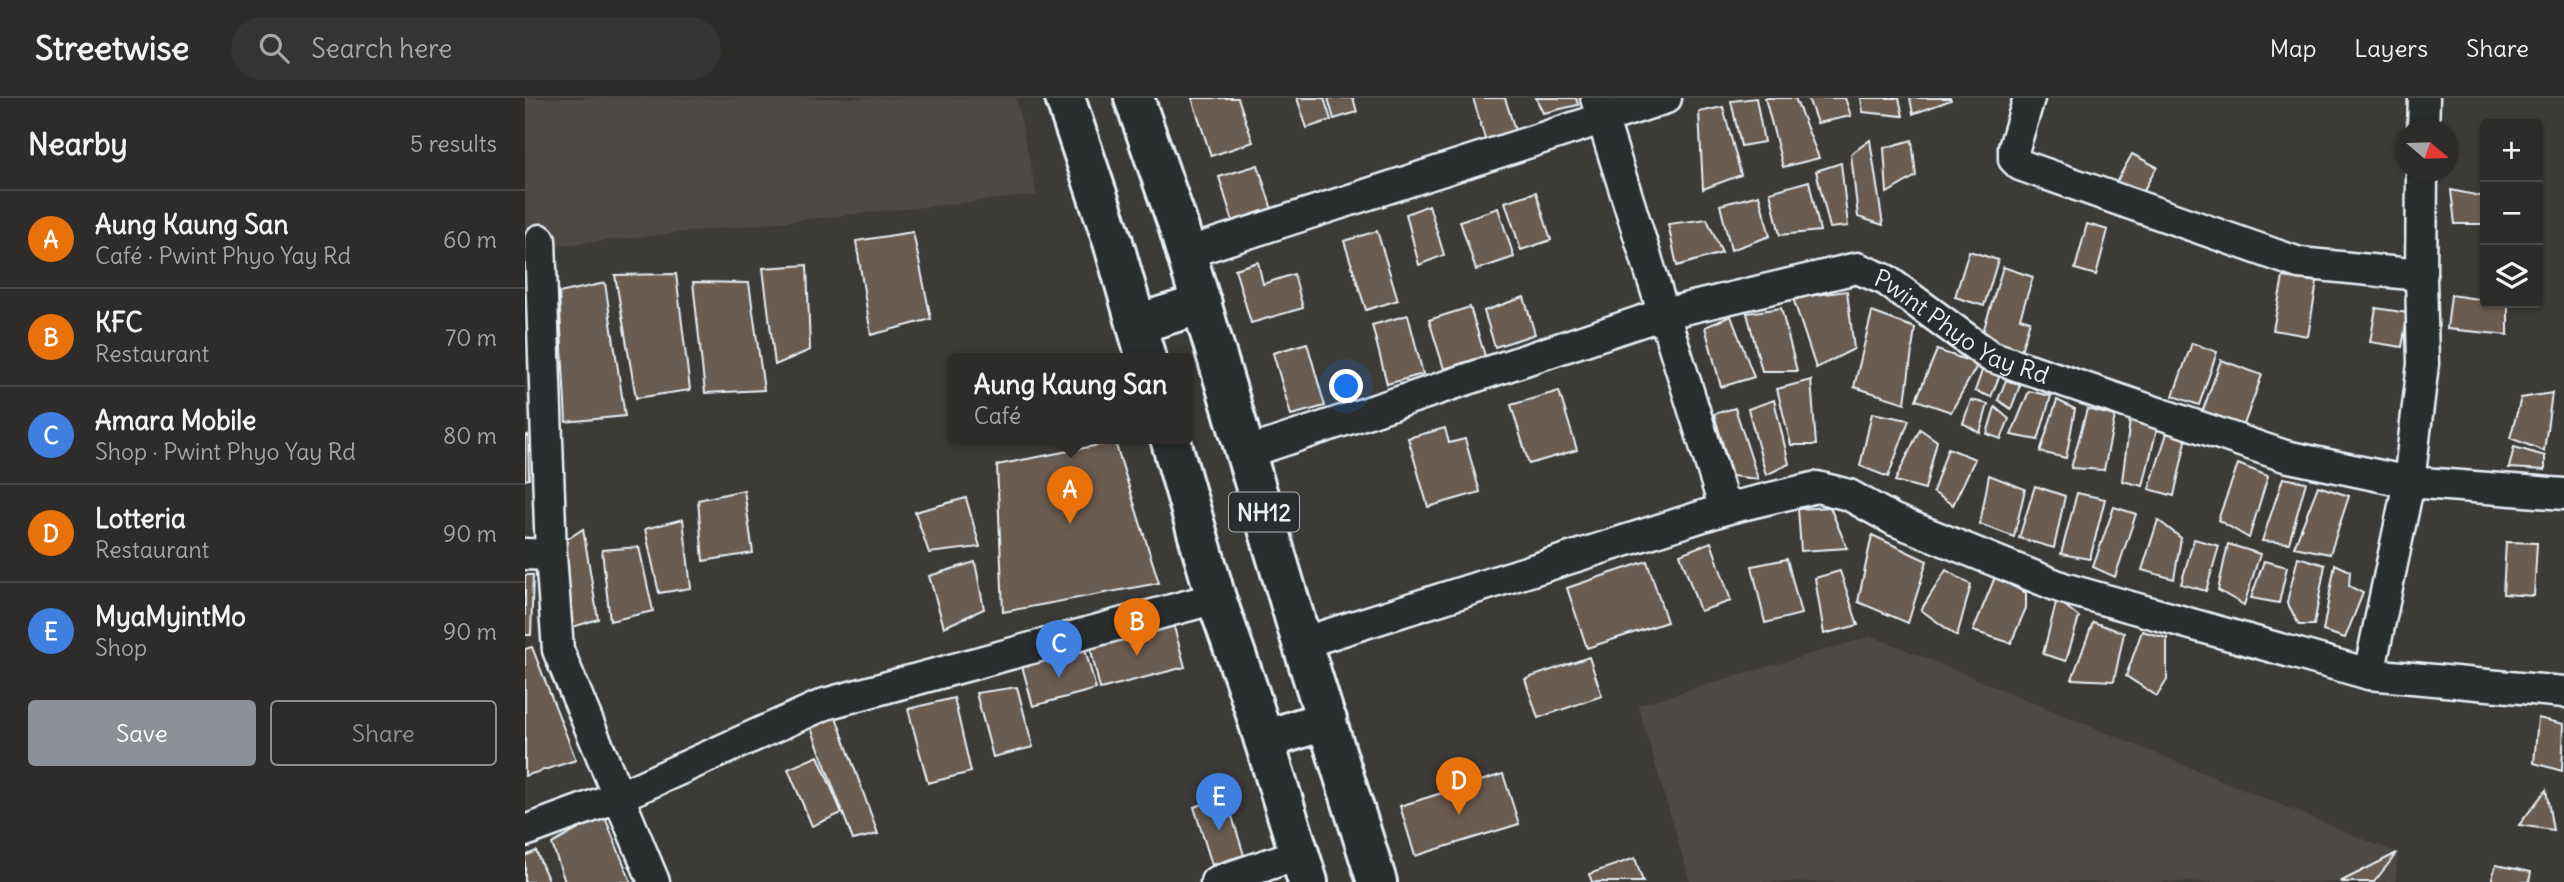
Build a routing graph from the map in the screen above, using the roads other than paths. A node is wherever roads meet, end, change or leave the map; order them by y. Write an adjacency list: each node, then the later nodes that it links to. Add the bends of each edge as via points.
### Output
1 (1065, 98): 14 (highway)
2 (1134, 98): 10 (highway, NH12)
3 (1666, 98): 6 (street)
4 (2029, 98): 11 (street, via 2014,148 2014,159 2020,165 2299,263)
5 (2424, 98): 7 (street)
6 (1599, 108): 10 (street); 13 (street)
7 (2423, 119)
8 (2423, 182): 11 (street)
9 (540, 240): 20 (street)
10 (1187, 253): 12 (highway, NH12)
11 (2421, 275): 17 (street, via 2423,364)
12 (1202, 304): 14 (highway); 16 (highway, NH12)
13 (1663, 314): 16 (street, Pwint Phyo Yay Rd); 17 (street, Pwint Phyo Yay Rd, via 1857,268 1886,280 1990,356 2285,456); 19 (street)
14 (1141, 341)
15 (1172, 444): 21 (highway, NH12)
16 (1246, 453): 22 (highway, NH12)
17 (2409, 482): 18 (street, Pwint Phyo Yay Rd); 23 (street)
18 (2564, 494)
19 (1725, 509): 22 (street); 23 (street, via 1817,487 1849,495 1894,520 2063,588)
20 (538, 554): 27 (street, via 558,650)
21 (1216, 598): 26 (highway, NH12); 27 (street, via 825,704)
22 (1303, 643): 25 (highway, NH12)
23 (2369, 674): 24 (street)
24 (2564, 692)
25 (1327, 720): 26 (highway); 32 (highway, NH12)
26 (1264, 740): 29 (highway, NH12)
27 (620, 796): 28 (street); 30 (street)
28 (525, 831)
29 (1304, 868): 31 (street)
30 (654, 882)
31 (1216, 882)
32 (1377, 882)

